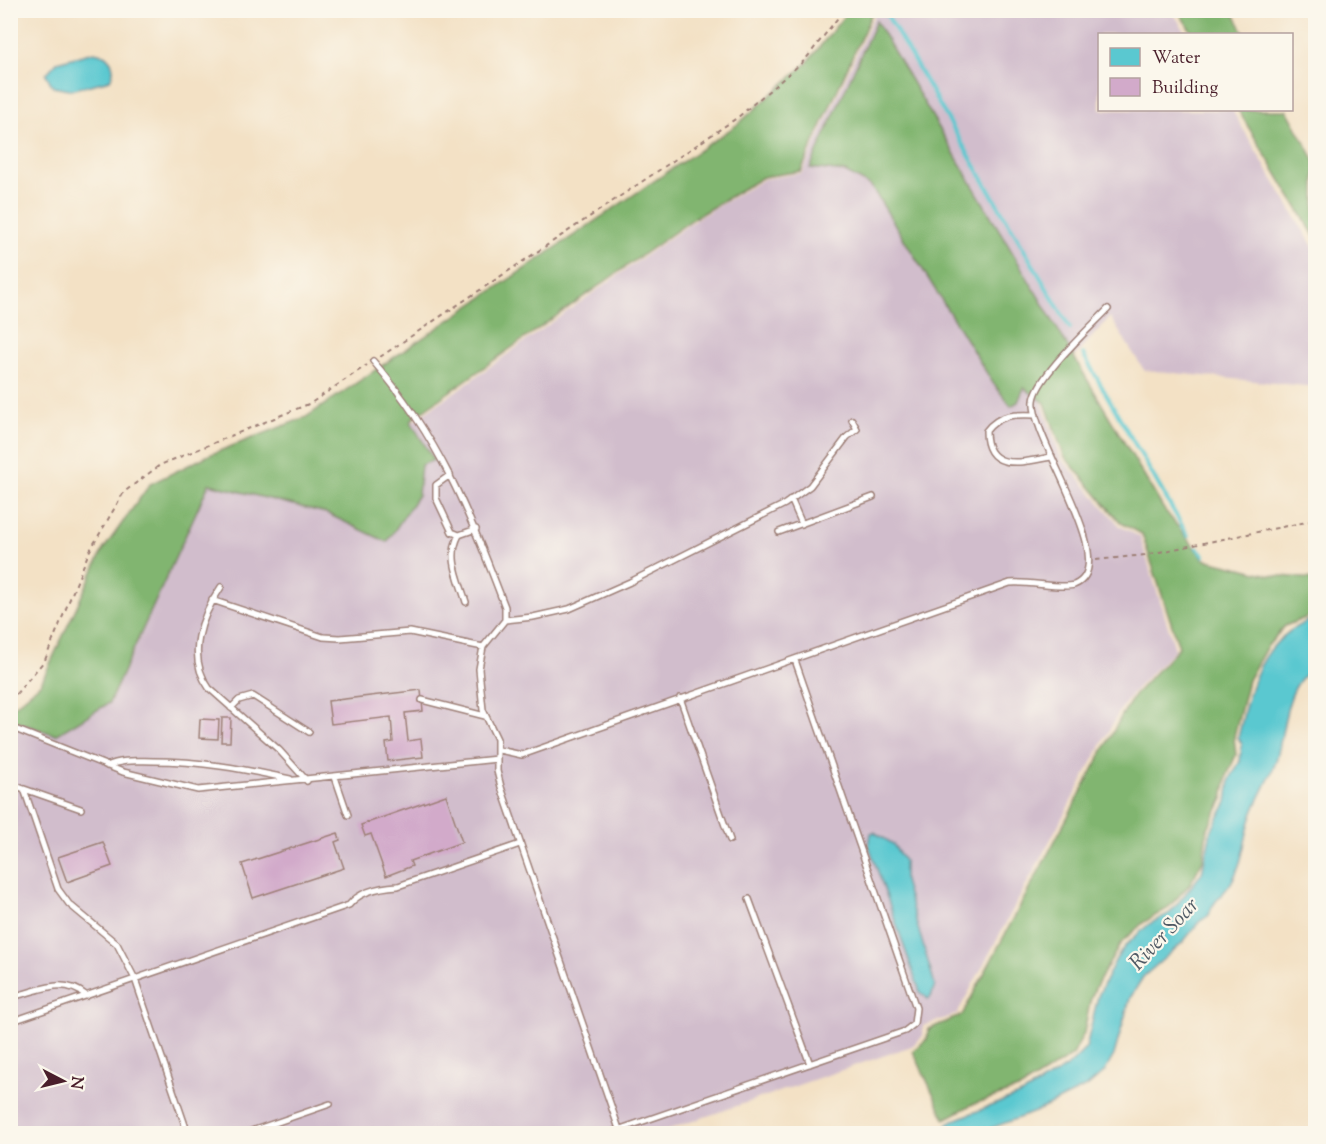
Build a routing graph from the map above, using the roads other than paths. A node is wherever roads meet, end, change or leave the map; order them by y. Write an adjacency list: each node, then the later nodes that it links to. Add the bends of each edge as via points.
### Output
1 (1108, 309): 3 (lane, via 1042,378 1034,401)
2 (373, 361): 6 (lane, via 414,411)
3 (1036, 415): 5 (lane); 5 (lane, via 1010,415 993,422 986,431 988,448 1000,460 1012,462)
4 (852, 420): 8 (lane, via 857,429 810,486)
5 (1051, 457): 18 (lane, via 1087,538 1090,561 1084,577 1071,586 1010,583)
6 (450, 475): 10 (lane); 12 (lane, via 436,484 436,498 452,532)
7 (873, 497): 9 (lane)
8 (791, 500): 9 (lane); 16 (lane, via 569,609)
9 (802, 524): 11 (lane)
10 (476, 529): 12 (lane); 16 (lane, via 505,607)
11 (779, 532)
12 (459, 535): 15 (lane, via 453,546 453,559)
13 (221, 587): 14 (lane)
14 (212, 600): 17 (lane, via 323,637 410,632); 21 (lane, via 197,643 198,667 209,688)
15 (466, 602)
16 (505, 620): 17 (lane)
17 (483, 646): 22 (lane, via 479,686)
18 (795, 660): 19 (lane); 42 (lane, via 916,1008 909,1029)
19 (680, 698): 25 (lane, via 522,756); 35 (lane)
20 (422, 700): 22 (lane)
21 (231, 708): 24 (lane, via 239,700 253,696); 30 (lane)
22 (485, 716): 25 (lane)
23 (10, 727): 27 (lane)
24 (309, 732)
25 (499, 750): 26 (lane)
26 (497, 759): 28 (lane); 36 (lane, via 501,787)
27 (107, 766): 29 (lane, via 123,760 188,761); 29 (lane, via 147,780 198,790)
28 (335, 777): 30 (lane); 34 (lane)
29 (295, 780): 30 (lane)
30 (307, 781)
31 (10, 784): 32 (lane)
32 (24, 789): 33 (lane); 38 (lane, via 58,889 69,904 117,944)
33 (81, 809)
34 (348, 815)
35 (730, 840)
36 (520, 844): 38 (lane, via 355,897 349,905); 44 (lane)
37 (748, 899): 42 (lane)
38 (135, 979): 39 (lane); 45 (lane)
39 (87, 996): 40 (lane, via 78,989 58,984); 41 (lane)
40 (10, 997)
41 (10, 1022)
42 (810, 1064): 44 (lane)
43 (330, 1104): 46 (lane)
44 (619, 1129): 47 (lane)
45 (188, 1134)
46 (243, 1134)
47 (606, 1134)

